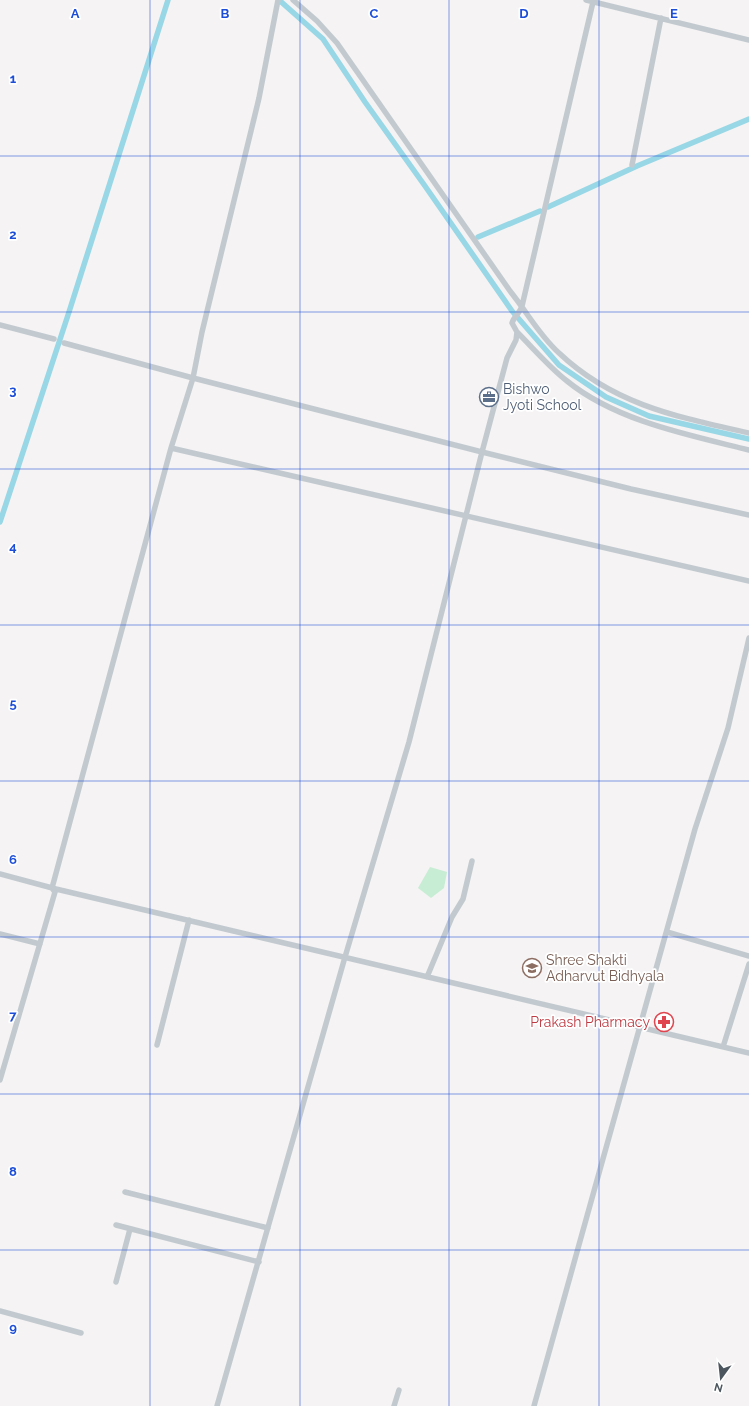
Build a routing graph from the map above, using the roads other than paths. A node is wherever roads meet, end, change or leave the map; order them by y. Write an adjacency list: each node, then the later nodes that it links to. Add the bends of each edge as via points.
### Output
1 (293, 0): 9 (street, via 317,21 342,49)
2 (586, 0): 4 (street)
3 (278, 2): 14 (street, via 259,98)
4 (593, 2): 5 (street); 9 (street)
5 (605, 2): 6 (street)
6 (661, 18): 7 (street); 8 (street)
7 (749, 40)
8 (632, 165)
9 (522, 306): 11 (street, via 512,323); 15 (street, via 537,330 558,353 594,381 624,398 653,409)
10 (0, 326): 12 (street)
11 (517, 332): 17 (street, via 567,382 593,398 662,428); 18 (street, via 507,358)
12 (54, 340)
13 (64, 342): 14 (street)
14 (193, 378): 16 (street); 18 (street)
15 (749, 433)
16 (171, 448): 19 (street); 25 (street)
17 (749, 450)
18 (482, 452): 19 (street); 20 (street)
19 (468, 515): 21 (street); 31 (street, via 409,742)
20 (749, 515)
21 (749, 582)
22 (749, 638): 27 (street, via 728,728 695,829)
23 (472, 861): 33 (street, via 463,899 452,917)
24 (0, 874): 25 (street)
25 (52, 888): 26 (street); 29 (street, via 55,892)
26 (189, 920): 31 (street); 35 (street)
27 (667, 932): 30 (street); 34 (street)
28 (0, 934): 29 (street)
29 (40, 944): 38 (street)
30 (749, 956)
31 (345, 957): 33 (street); 41 (street)
32 (749, 964): 36 (street)
33 (427, 977): 34 (street)
34 (640, 1028): 36 (street); 50 (street)
35 (157, 1045)
36 (723, 1047): 37 (street)
37 (749, 1053)
38 (0, 1080)
39 (125, 1192): 41 (street)
40 (116, 1225): 42 (street)
41 (268, 1228): 43 (street)
42 (130, 1229): 43 (street); 44 (street)
43 (258, 1262): 48 (street)
44 (116, 1282)
45 (0, 1311): 46 (street)
46 (81, 1333)
47 (399, 1390): 49 (street)
48 (217, 1406)
49 (394, 1406)
50 (534, 1406)

